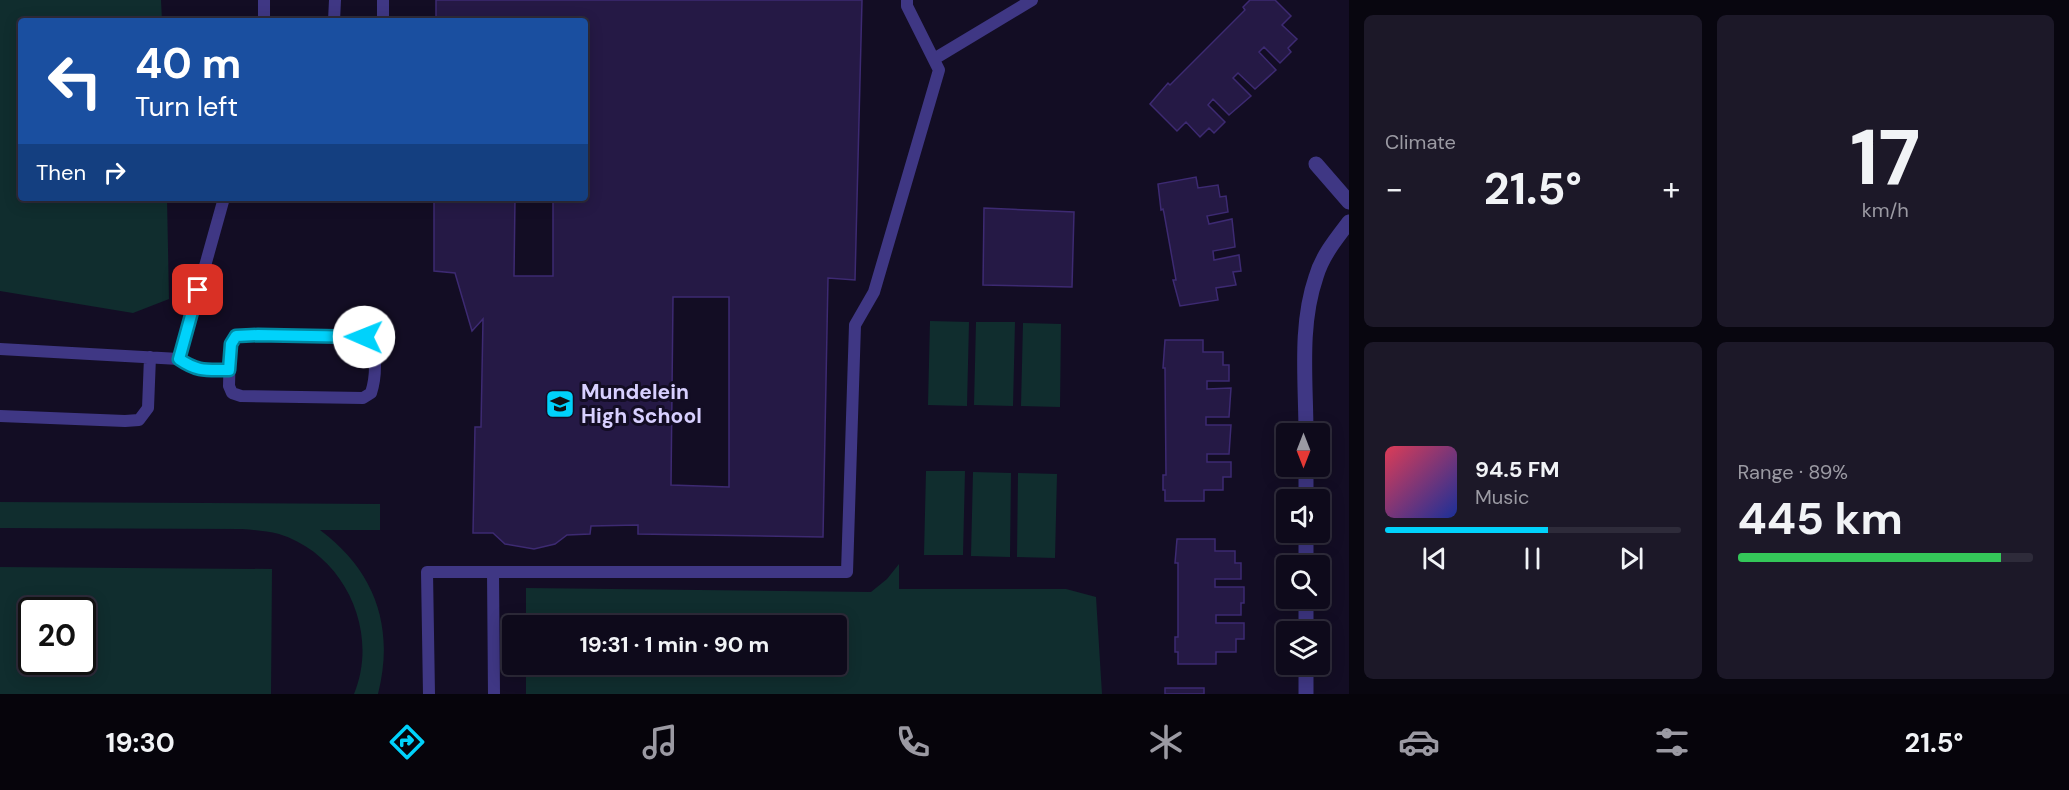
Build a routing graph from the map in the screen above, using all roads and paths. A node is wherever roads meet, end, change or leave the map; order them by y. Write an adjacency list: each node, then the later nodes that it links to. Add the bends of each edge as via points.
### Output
1 (264, 0): 8 (lane)
2 (335, 0): 9 (lane)
3 (383, 0): 10 (lane)
4 (907, 0): 11 (lane)
5 (1011, 0): 7 (lane)
6 (1032, 0): 7 (lane)
7 (1011, 14): 11 (lane)
8 (264, 18)
9 (334, 18)
10 (383, 18)
11 (934, 59): 22 (lane, via 939,70 874,292 855,325 847,572)
12 (1316, 164): 14 (street)
13 (223, 201): 18 (lane)
14 (1349, 202)
15 (1349, 222): 21 (street, via 1330,246 1316,276 1306,320)
16 (0, 349): 17 (lane)
17 (150, 357): 18 (lane); 20 (lane, via 148,408 139,420)
18 (179, 359): 19 (lane, via 192,368)
19 (229, 370): 19 (lane, via 232,393 241,396 363,398 371,393 374,384 373,345 364,337 236,336 231,344)
20 (0, 416)
21 (1306, 423)
22 (493, 572): 24 (lane, via 427,572); 25 (lane)
23 (1306, 675): 26 (street)
24 (429, 694)
25 (494, 694)
26 (1306, 694)

